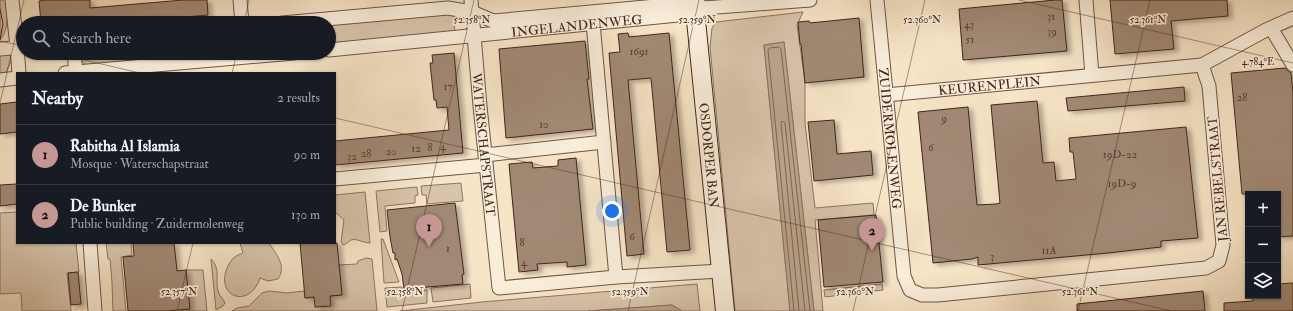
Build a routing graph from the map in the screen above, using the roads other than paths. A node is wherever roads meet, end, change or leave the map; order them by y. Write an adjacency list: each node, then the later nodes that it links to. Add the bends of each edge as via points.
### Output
1 (12, 0): 12 (street)
2 (240, 0): 8 (street)
3 (810, 0): 7 (street, INGELANDENWEG)
4 (877, 0): 28 (street, ZUIDERMOLENWEG)
5 (1086, 0): 25 (street)
6 (471, 6): 7 (street, INGELANDENWEG, via 493,21); 9 (street, INGELANDENWEG); 14 (street, WATERSCHAPSTRAAT)
7 (697, 6): 11 (street, INGELANDENWEG); 33 (street, OSDORPER BAN)
8 (241, 16)
9 (336, 18)
10 (1293, 18): 13 (street)
11 (593, 23): 14 (street, INGELANDENWEG); 29 (street)
12 (16, 24)
13 (1271, 28): 21 (street); 22 (street)
14 (474, 35): 17 (street, INGELANDENWEG); 30 (street, WATERSCHAPSTRAAT)
15 (16, 47): 16 (street)
16 (0, 49)
17 (336, 49)
18 (20, 60): 23 (street)
19 (75, 60): 24 (street)
20 (195, 60): 24 (street)
21 (1293, 64)
22 (1202, 65): 25 (street, KEURENPLEIN); 34 (street, JAN REBELSTRAAT, via 1209,86 1223,245 1219,261 1206,268 938,295 922,295 910,290)
23 (19, 72)
24 (76, 72)
25 (1092, 75): 28 (street, KEURENPLEIN)
26 (16, 78): 27 (street)
27 (0, 80)
28 (886, 95): 34 (street, ZUIDERMOLENWEG)
29 (604, 142): 30 (street); 35 (street)
30 (486, 160): 31 (street); 35 (street, WATERSCHAPSTRAAT, via 499,288)
31 (336, 179)
32 (90, 244): 36 (street)
33 (721, 271): 35 (street); 37 (street, OSDORPER BAN)
34 (904, 276)
35 (616, 278)
36 (95, 311)
37 (725, 311)

